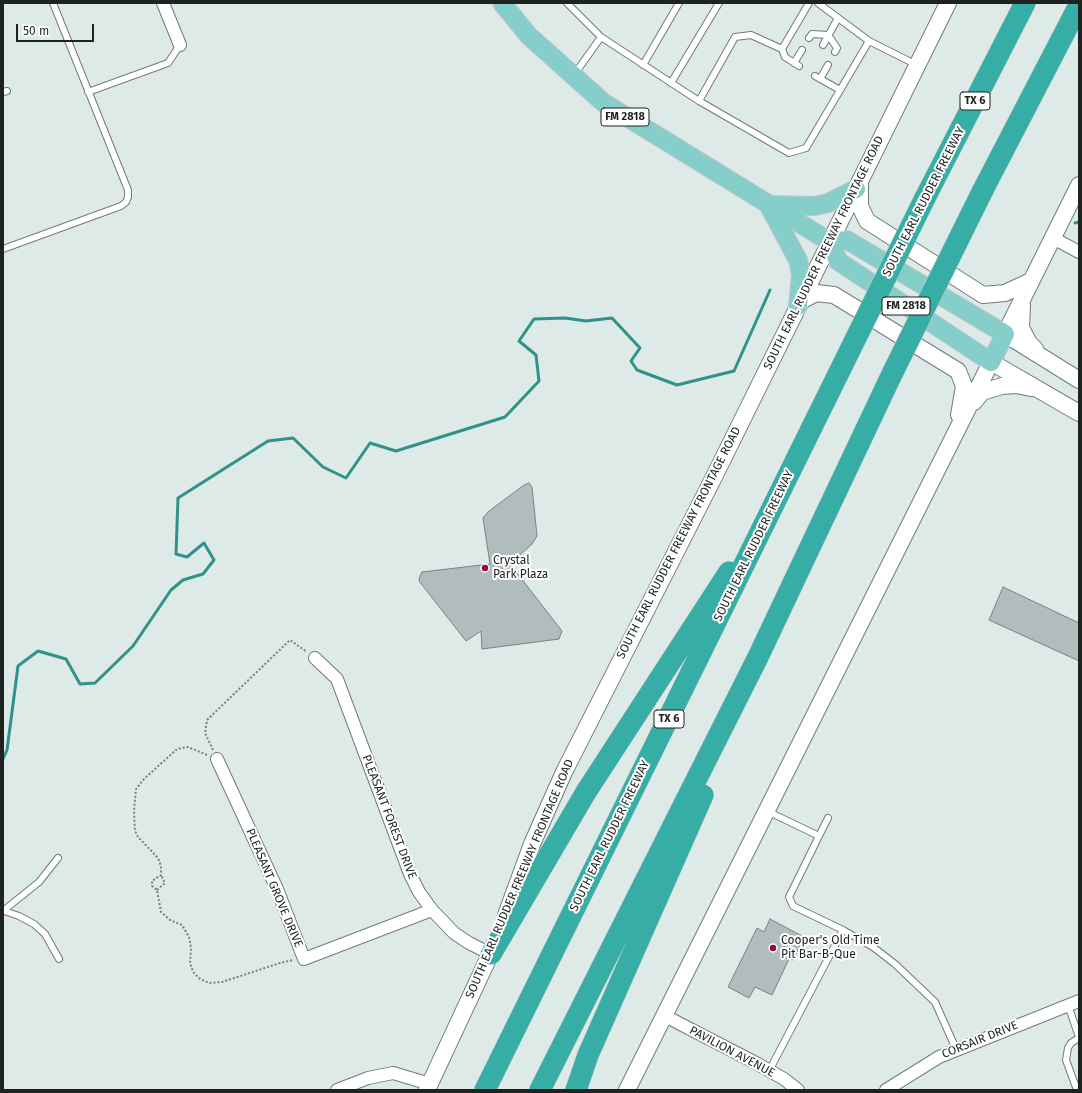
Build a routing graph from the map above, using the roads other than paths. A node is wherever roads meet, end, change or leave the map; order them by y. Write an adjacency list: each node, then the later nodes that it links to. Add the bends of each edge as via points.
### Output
1 (53, 3): 28 (lane)
2 (164, 3): 17 (street)
3 (502, 3): 25 (main road, FM 2818, via 529,36)
4 (567, 3): 14 (lane)
5 (679, 3): 22 (lane)
6 (719, 3): 26 (lane)
7 (810, 3): 19 (lane)
8 (818, 3): 12 (lane)
9 (948, 3): 23 (main road, SOUTH EARL RUDDER FREEWAY FRONTAGE ROAD)
10 (1025, 3): 48 (highway, SOUTH EARL RUDDER FREEWAY / TX 6, bridge, via 925,198)
11 (1079, 5): 49 (highway, bridge, via 892,374)
12 (838, 18): 13 (lane); 16 (lane)
13 (828, 35): 15 (lane, via 812,34); 18 (lane); 21 (lane, via 837,48)
14 (601, 38): 22 (lane); 25 (lane)
15 (809, 38)
16 (869, 41): 23 (lane); 27 (lane)
17 (180, 45): 28 (lane, via 168,63)
18 (823, 45)
19 (782, 49): 20 (lane, via 785,57 796,65); 29 (lane, via 750,34 735,37)
20 (802, 50)
21 (835, 52)
22 (643, 65): 26 (lane)
23 (917, 65): 30 (main road, SOUTH EARL RUDDER FREEWAY FRONTAGE ROAD)
24 (828, 66): 27 (lane, via 817,77)
25 (573, 76): 32 (main road, FM 2818, via 604,103)
26 (671, 83): 29 (lane)
27 (840, 90): 29 (lane, via 806,148 789,154)
28 (88, 92): 35 (lane, via 128,190 126,202)
29 (699, 101)
30 (858, 185): 32 (main road, via 828,203 815,206); 34 (main road, SOUTH EARL RUDDER FREEWAY FRONTAGE ROAD); 37 (main road, via 860,206 867,221 983,295 1005,293)
31 (1079, 185): 33 (main road)
32 (769, 205): 34 (main road, FM 2818); 39 (main road, via 798,260 801,275)
33 (1053, 238): 36 (street); 37 (main road)
34 (830, 242): 39 (main road, SOUTH EARL RUDDER FREEWAY FRONTAGE ROAD); 40 (main road, FM 2818, via 847,240); 42 (main road, FM 2818, via 838,261)
35 (3, 249)
36 (1079, 252)
37 (1031, 281): 38 (main road)
38 (1023, 299): 40 (main road); 41 (main road, via 1021,328)
39 (799, 304): 47 (main road, via 816,293 834,295 958,371 964,386); 59 (main road, SOUTH EARL RUDDER FREEWAY FRONTAGE ROAD, via 564,772 532,844)
40 (1005, 334): 41 (main road); 42 (main road)
41 (1042, 356): 43 (main road)
42 (991, 362): 44 (main road); 46 (main road)
43 (1079, 380)
44 (1037, 389): 45 (main road); 46 (main road, via 1016,385 982,392)
45 (1079, 413)
46 (965, 415): 47 (main road)
47 (956, 430): 52 (main road)
48 (780, 494): 59 (highway, via 586,792); 68 (highway, SOUTH EARL RUDDER FREEWAY / TX 6)
49 (758, 656): 69 (highway); 70 (highway, via 746,698 588,1055)
50 (315, 658): 56 (street, PLEASANT FOREST DRIVE, via 337,679 410,874)
51 (217, 759): 56 (street, PLEASANT GROVE DRIVE, via 277,889 304,959)
52 (767, 812): 54 (lane); 62 (main road)
53 (828, 818): 54 (lane)
54 (819, 836): 58 (lane, via 789,897 793,906)
55 (58, 858): 57 (lane, via 39,882)
56 (432, 910): 59 (street, PLEASANT FOREST DRIVE, via 454,933)
57 (4, 911): 60 (lane, via 34,924 45,934)
58 (843, 930): 64 (lane, via 895,964 935,1002); 65 (lane)
59 (491, 954): 66 (main road, SOUTH EARL RUDDER FREEWAY FRONTAGE ROAD)
60 (59, 959)
61 (1073, 1003): 63 (lane); 64 (street, CORSAIR DRIVE)
62 (665, 1016): 65 (street, PAVILION AVENUE); 71 (main road)
63 (1079, 1038): 74 (lane, via 1068,1048 1066,1060)
64 (956, 1049): 73 (street, CORSAIR DRIVE, via 909,1074)
65 (769, 1070): 72 (street, PAVILION AVENUE)
66 (429, 1087): 67 (street, via 393,1073 368,1078)
67 (337, 1090)
68 (485, 1090)
69 (540, 1090)
70 (576, 1090)
71 (626, 1090)
72 (798, 1090)
73 (886, 1090)
74 (1077, 1090)

